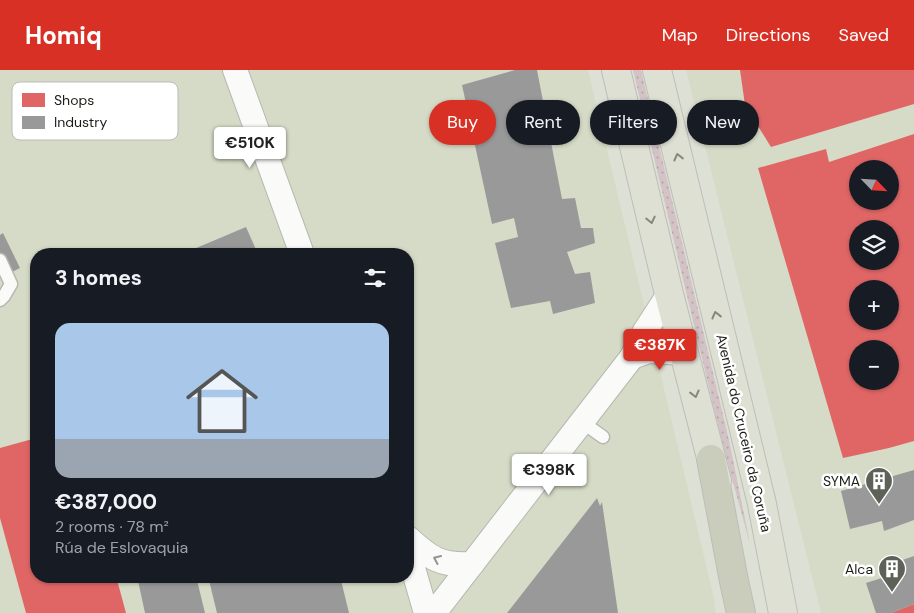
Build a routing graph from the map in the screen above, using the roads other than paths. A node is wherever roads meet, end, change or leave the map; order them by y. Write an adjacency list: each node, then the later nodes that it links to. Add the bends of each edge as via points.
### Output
1 (235, 70): 4 (street)
2 (616, 70): 6 (main road, one-way to 6)
3 (657, 70): 15 (main road, Avenida do Cruceiro da Coruña, one-way to 3)
4 (300, 248)
5 (0, 260): 7 (lane, via 11,284)
6 (669, 294): 8 (main road); 9 (street)
7 (0, 300)
8 (684, 353): 9 (street, via 649,351); 12 (main road, one-way to 12)
9 (632, 357): 10 (street)
10 (582, 422): 11 (lane); 16 (street)
11 (603, 438)
12 (711, 459): 21 (highway); 22 (main road)
13 (414, 550): 16 (street, one-way to 13, via 441,562)
14 (414, 557): 18 (street, via 426,579)
15 (774, 563): 23 (main road); 24 (main road)
16 (472, 564): 18 (street)
17 (414, 567): 19 (street)
18 (452, 591): 20 (street)
19 (426, 613)
20 (434, 613)
21 (741, 613)
22 (753, 613)
23 (783, 613)
24 (792, 613)

